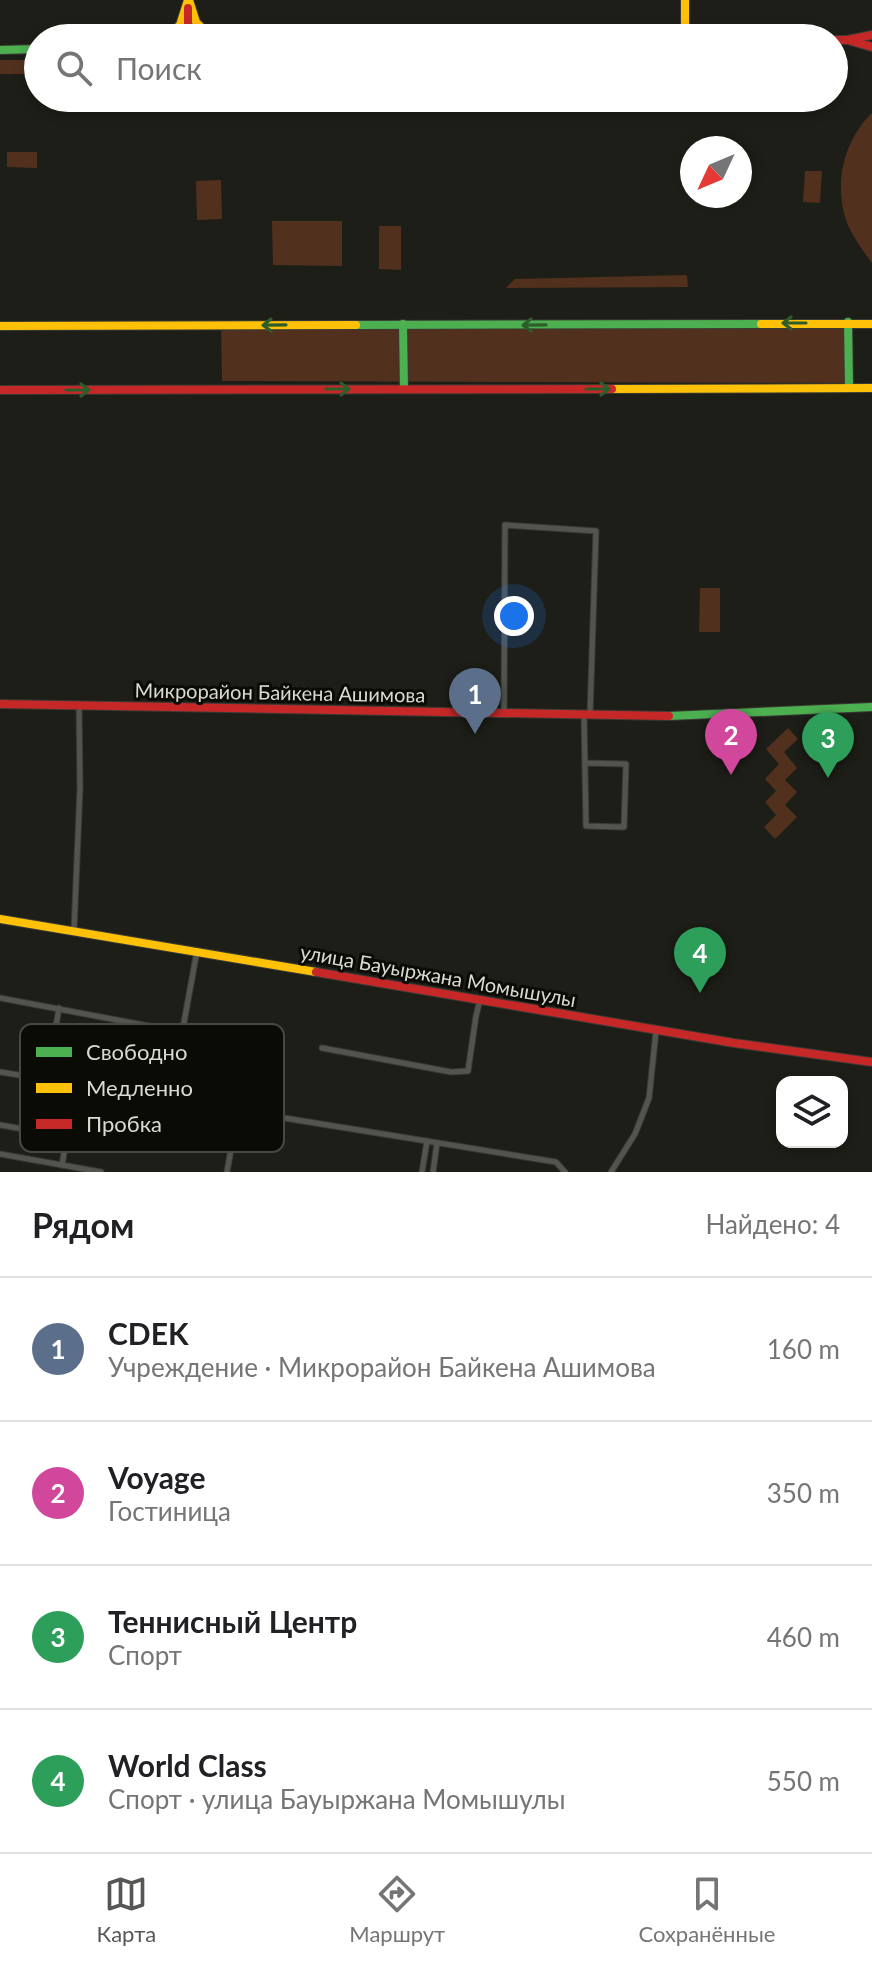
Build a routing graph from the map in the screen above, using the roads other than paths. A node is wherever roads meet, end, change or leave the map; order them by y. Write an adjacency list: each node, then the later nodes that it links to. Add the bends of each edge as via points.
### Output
1 (188, 0): 3 (main road); 4 (main road); 5 (main road)
2 (685, 0): 6 (main road)
3 (180, 24)
4 (188, 24)
5 (198, 24)
6 (685, 24)
7 (872, 35): 8 (main road)
8 (848, 40)
9 (848, 40): 10 (main road)
10 (872, 47)
11 (24, 49): 12 (main road)
12 (0, 50)
13 (852, 323): 14 (main road); 15 (main road, one-way to 15); 17 (main road)
14 (872, 323)
15 (403, 324): 16 (main road, one-way to 16); 19 (main road)
16 (0, 326)
17 (849, 388): 18 (main road); 19 (main road, one-way to 17)
18 (872, 388)
19 (404, 389): 20 (main road, one-way to 19)
20 (0, 390)
21 (0, 704): 22 (main road, Микрорайон Байкена Ашимова)
22 (79, 705): 24 (main road, Микрорайон Байкена Ашимова); 28 (street)
23 (872, 707): 25 (main road, Микрорайон Байкена Ашимова, via 703,716)
24 (504, 713): 25 (main road, Микрорайон Байкена Ашимова); 25 (street, via 505,525 596,531)
25 (587, 714): 26 (street)
26 (586, 763): 26 (street, via 586,826 624,827 626,764)
27 (0, 919): 28 (main road, улица Бауыржана Момышулы)
28 (74, 930): 29 (main road, улица Бауыржана Момышулы)
29 (197, 951): 31 (main road, улица Бауыржана Момышулы); 35 (street)
30 (0, 998): 32 (street)
31 (480, 999): 36 (main road, улица Бауыржана Момышулы); 37 (street, via 468,1071)
32 (59, 1008): 33 (street); 34 (street)
33 (56, 1024)
34 (141, 1024)
35 (183, 1024)
36 (656, 1030): 38 (main road, улица Бауыржана Момышулы); 55 (street, via 649,1098)
37 (322, 1048)
38 (872, 1062)
39 (0, 1072): 40 (street)
40 (20, 1075)
41 (284, 1118): 44 (street)
42 (0, 1125): 43 (street)
43 (20, 1129)
44 (428, 1141): 45 (street); 52 (street)
45 (437, 1143): 53 (street); 54 (street, via 556,1162)
46 (63, 1152): 49 (street)
47 (231, 1152): 51 (street)
48 (0, 1154): 49 (street)
49 (62, 1165): 50 (street)
50 (101, 1172)
51 (227, 1172)
52 (422, 1172)
53 (433, 1172)
54 (565, 1172)
55 (611, 1172)

